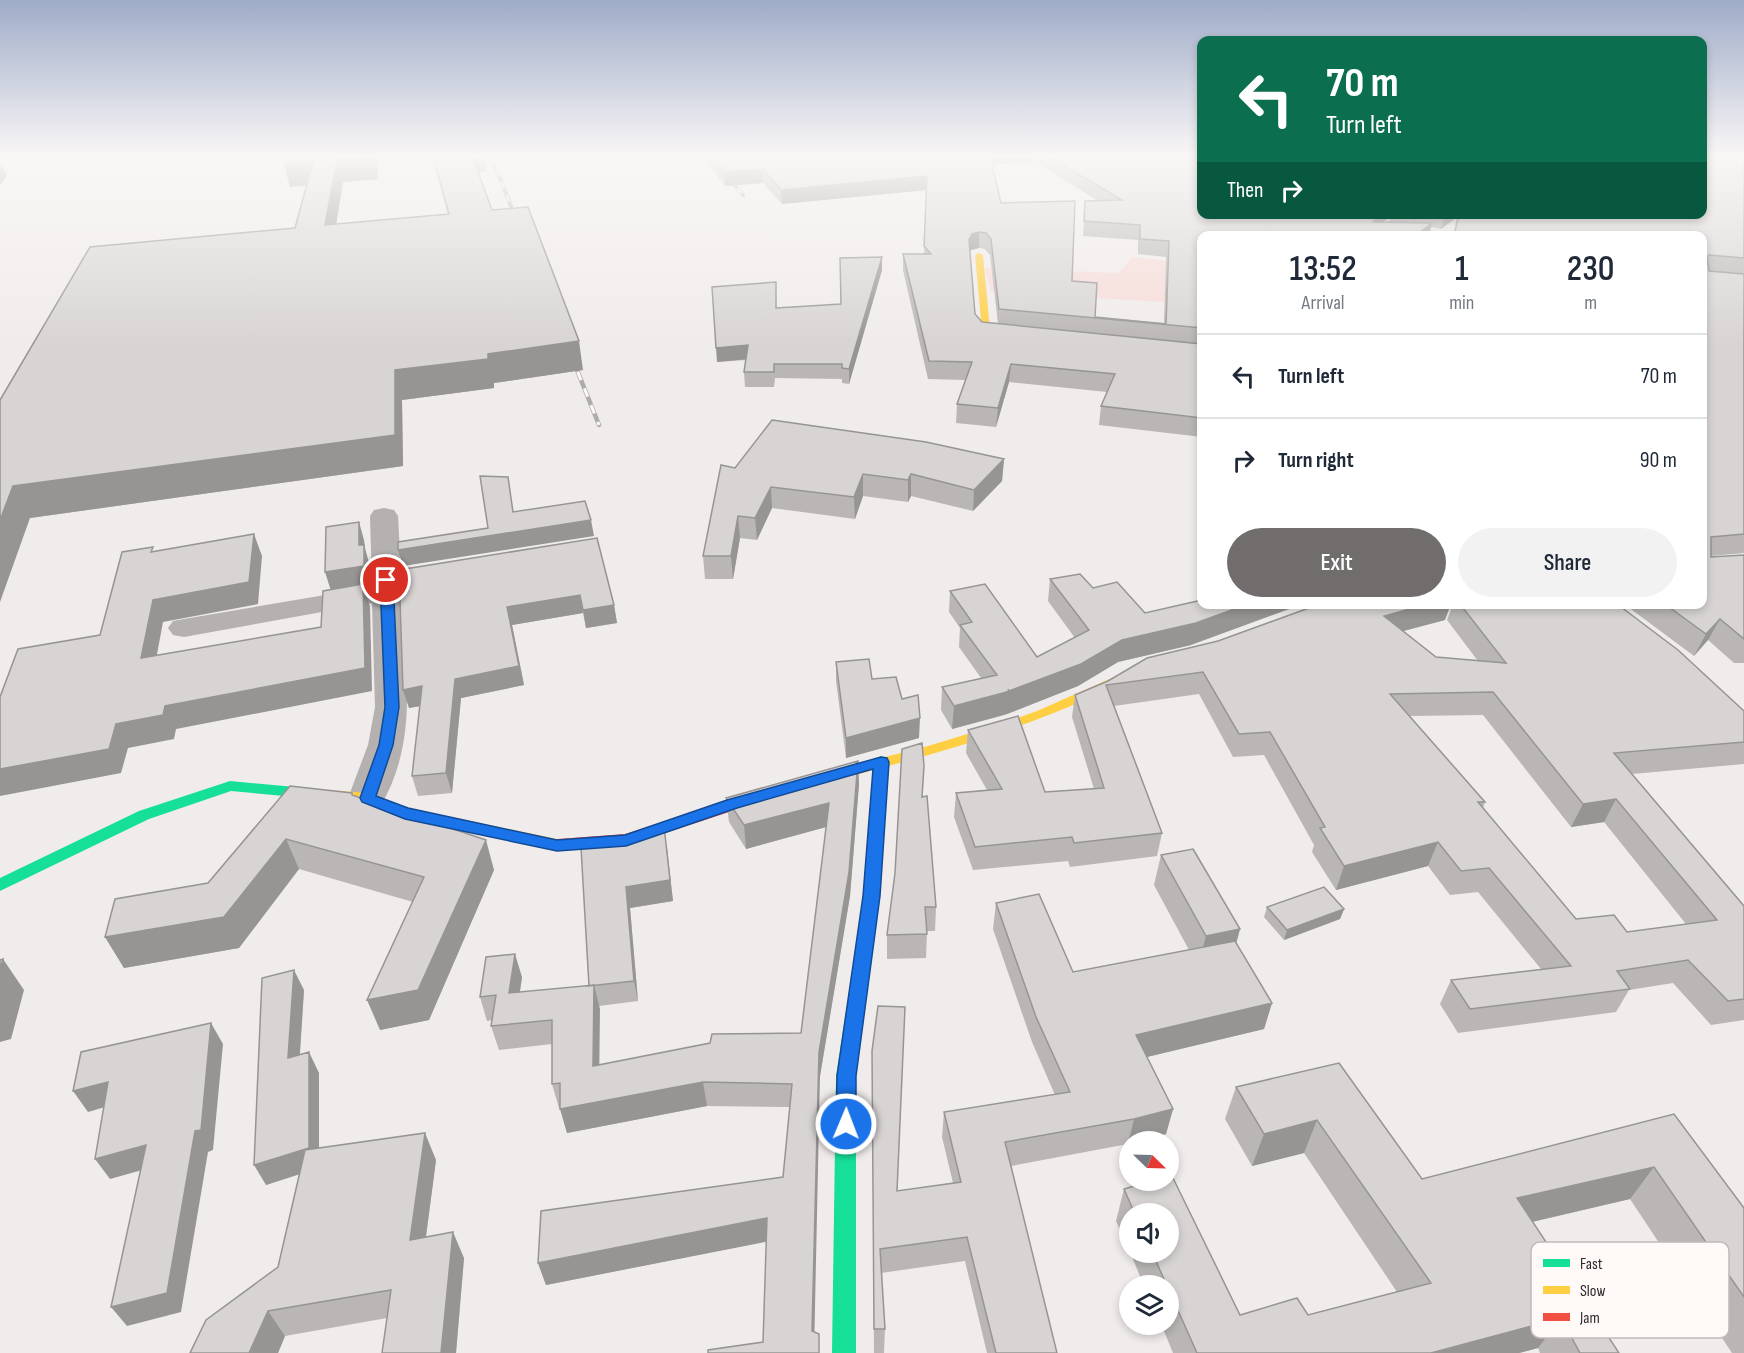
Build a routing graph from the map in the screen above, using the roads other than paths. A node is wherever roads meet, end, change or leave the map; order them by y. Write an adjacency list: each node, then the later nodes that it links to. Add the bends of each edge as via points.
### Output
1 (1401, 219): 2 (street)
2 (1384, 231)
3 (979, 255): 4 (street, via 986,331 995,336)
4 (1030, 339)
5 (384, 516): 7 (street)
6 (457, 569): 7 (street)
7 (387, 586): 8 (street); 13 (street, via 392,707 386,745)
8 (184, 628)
9 (1131, 671): 10 (street, via 1091,695 1014,726)
10 (881, 762): 11 (street); 15 (street, via 872,896 846,1076)
11 (801, 784)
12 (778, 791): 13 (street, via 626,840 557,846 405,813)
13 (367, 798): 14 (street, via 230,786 144,815)
14 (0, 885)
15 (844, 1353)

